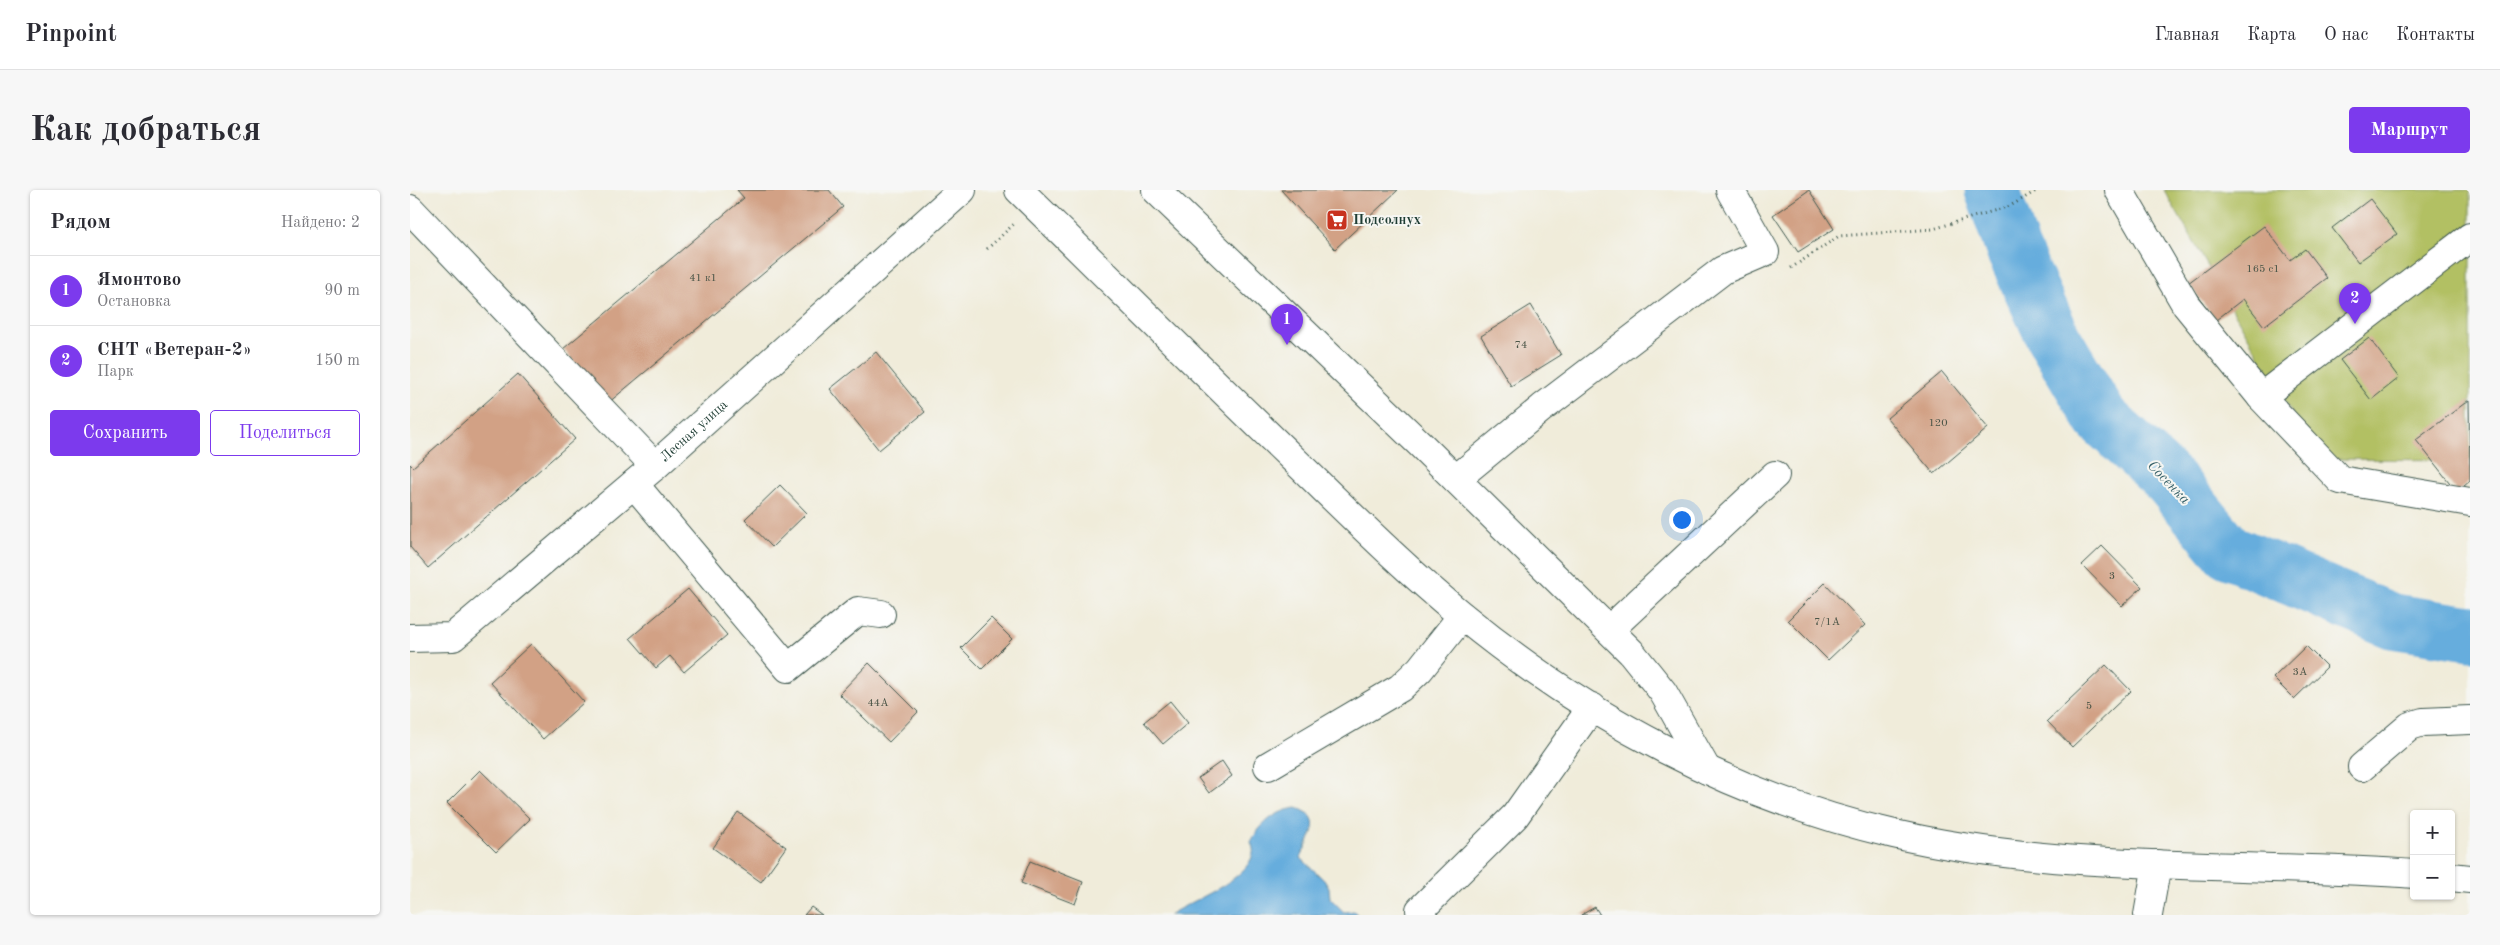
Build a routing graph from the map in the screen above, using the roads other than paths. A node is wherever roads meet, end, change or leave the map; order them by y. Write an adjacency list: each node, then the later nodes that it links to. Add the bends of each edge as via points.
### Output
1 (962, 190): 9 (main road, Лесная улица)
2 (1018, 190): 15 (main road, via 1393,556)
3 (1156, 190): 11 (main road)
4 (1730, 190): 11 (main road, via 1765,252 1723,270 1542,408)
5 (2119, 190): 8 (main road, via 2186,305)
6 (410, 209): 9 (main road)
7 (2470, 237): 8 (main road)
8 (2261, 397): 13 (main road, via 2340,480)
9 (655, 466): 12 (main road, Лесная улица)
10 (1775, 475): 16 (main road)
11 (1456, 479): 16 (main road)
12 (634, 484): 14 (main road, via 788,668 858,611); 17 (main road, Лесная улица, via 453,637)
13 (2470, 502)
14 (882, 614)
15 (1462, 616): 18 (main road); 20 (main road, via 1420,669 1400,688)
16 (1609, 630): 22 (main road, via 1663,692)
17 (410, 638)
18 (1592, 707): 22 (main road); 27 (main road, via 1515,816)
19 (2470, 720): 21 (main road, via 2422,722 2410,726)
20 (1268, 766)
21 (2362, 767)
22 (1707, 770): 23 (main road, via 1764,794 1892,834 2029,856)
23 (2157, 864): 24 (main road); 28 (main road)
24 (2410, 874)
25 (2455, 877): 26 (main road)
26 (2470, 878)
27 (1420, 910)
28 (2148, 915)

